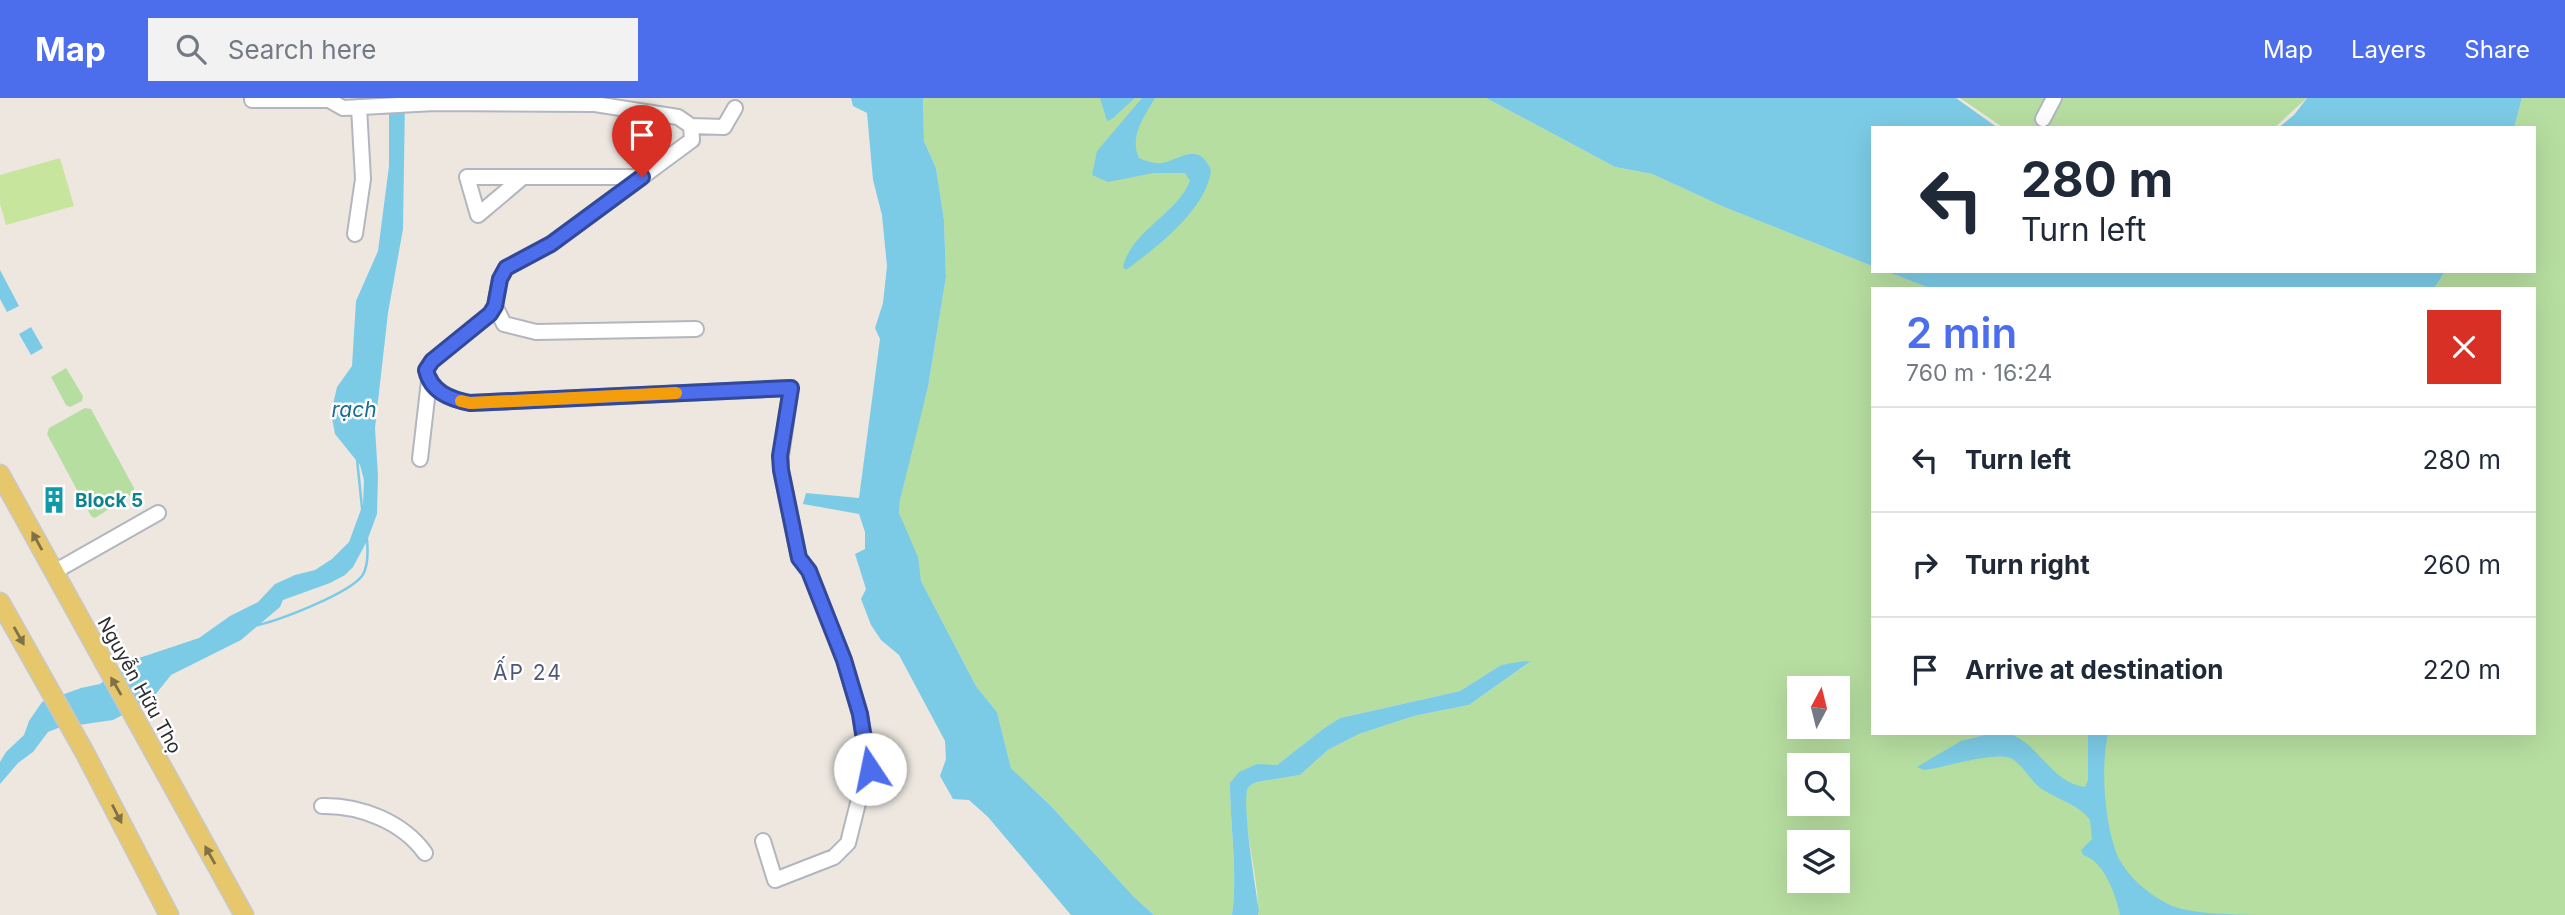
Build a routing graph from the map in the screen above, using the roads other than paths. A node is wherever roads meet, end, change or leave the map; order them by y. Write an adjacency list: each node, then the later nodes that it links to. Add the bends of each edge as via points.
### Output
1 (253, 98): 3 (street)
2 (2054, 98): 7 (street)
3 (329, 99): 5 (street, via 343,108)
4 (594, 101): 5 (street); 8 (street, via 677,117)
5 (359, 107): 11 (street, via 363,180)
6 (735, 108): 8 (street, via 724,127)
7 (2043, 119)
8 (691, 126): 10 (street, via 692,140)
9 (523, 177): 10 (street)
10 (642, 177): 12 (street, via 551,244 506,268)
11 (355, 234)
12 (495, 306): 13 (street, via 504,324 536,332); 14 (street, via 432,361 426,370)
13 (696, 329)
14 (429, 381): 15 (street); 21 (street, via 436,390 470,403 791,388 780,456 799,558 809,571 844,660 870,769 848,844 834,857 775,880)
15 (421, 459)
16 (0, 474): 18 (main road, Nguyễn Hữu Thọ, one-way to 16)
17 (158, 513): 18 (street)
18 (54, 572): 24 (main road, Nguyễn Hữu Thọ, one-way to 18)
19 (0, 602): 23 (main road, one-way to 23)
20 (322, 806): 22 (street, via 381,818 403,830)
21 (763, 841)
22 (425, 853)
23 (169, 915)
24 (244, 915)

